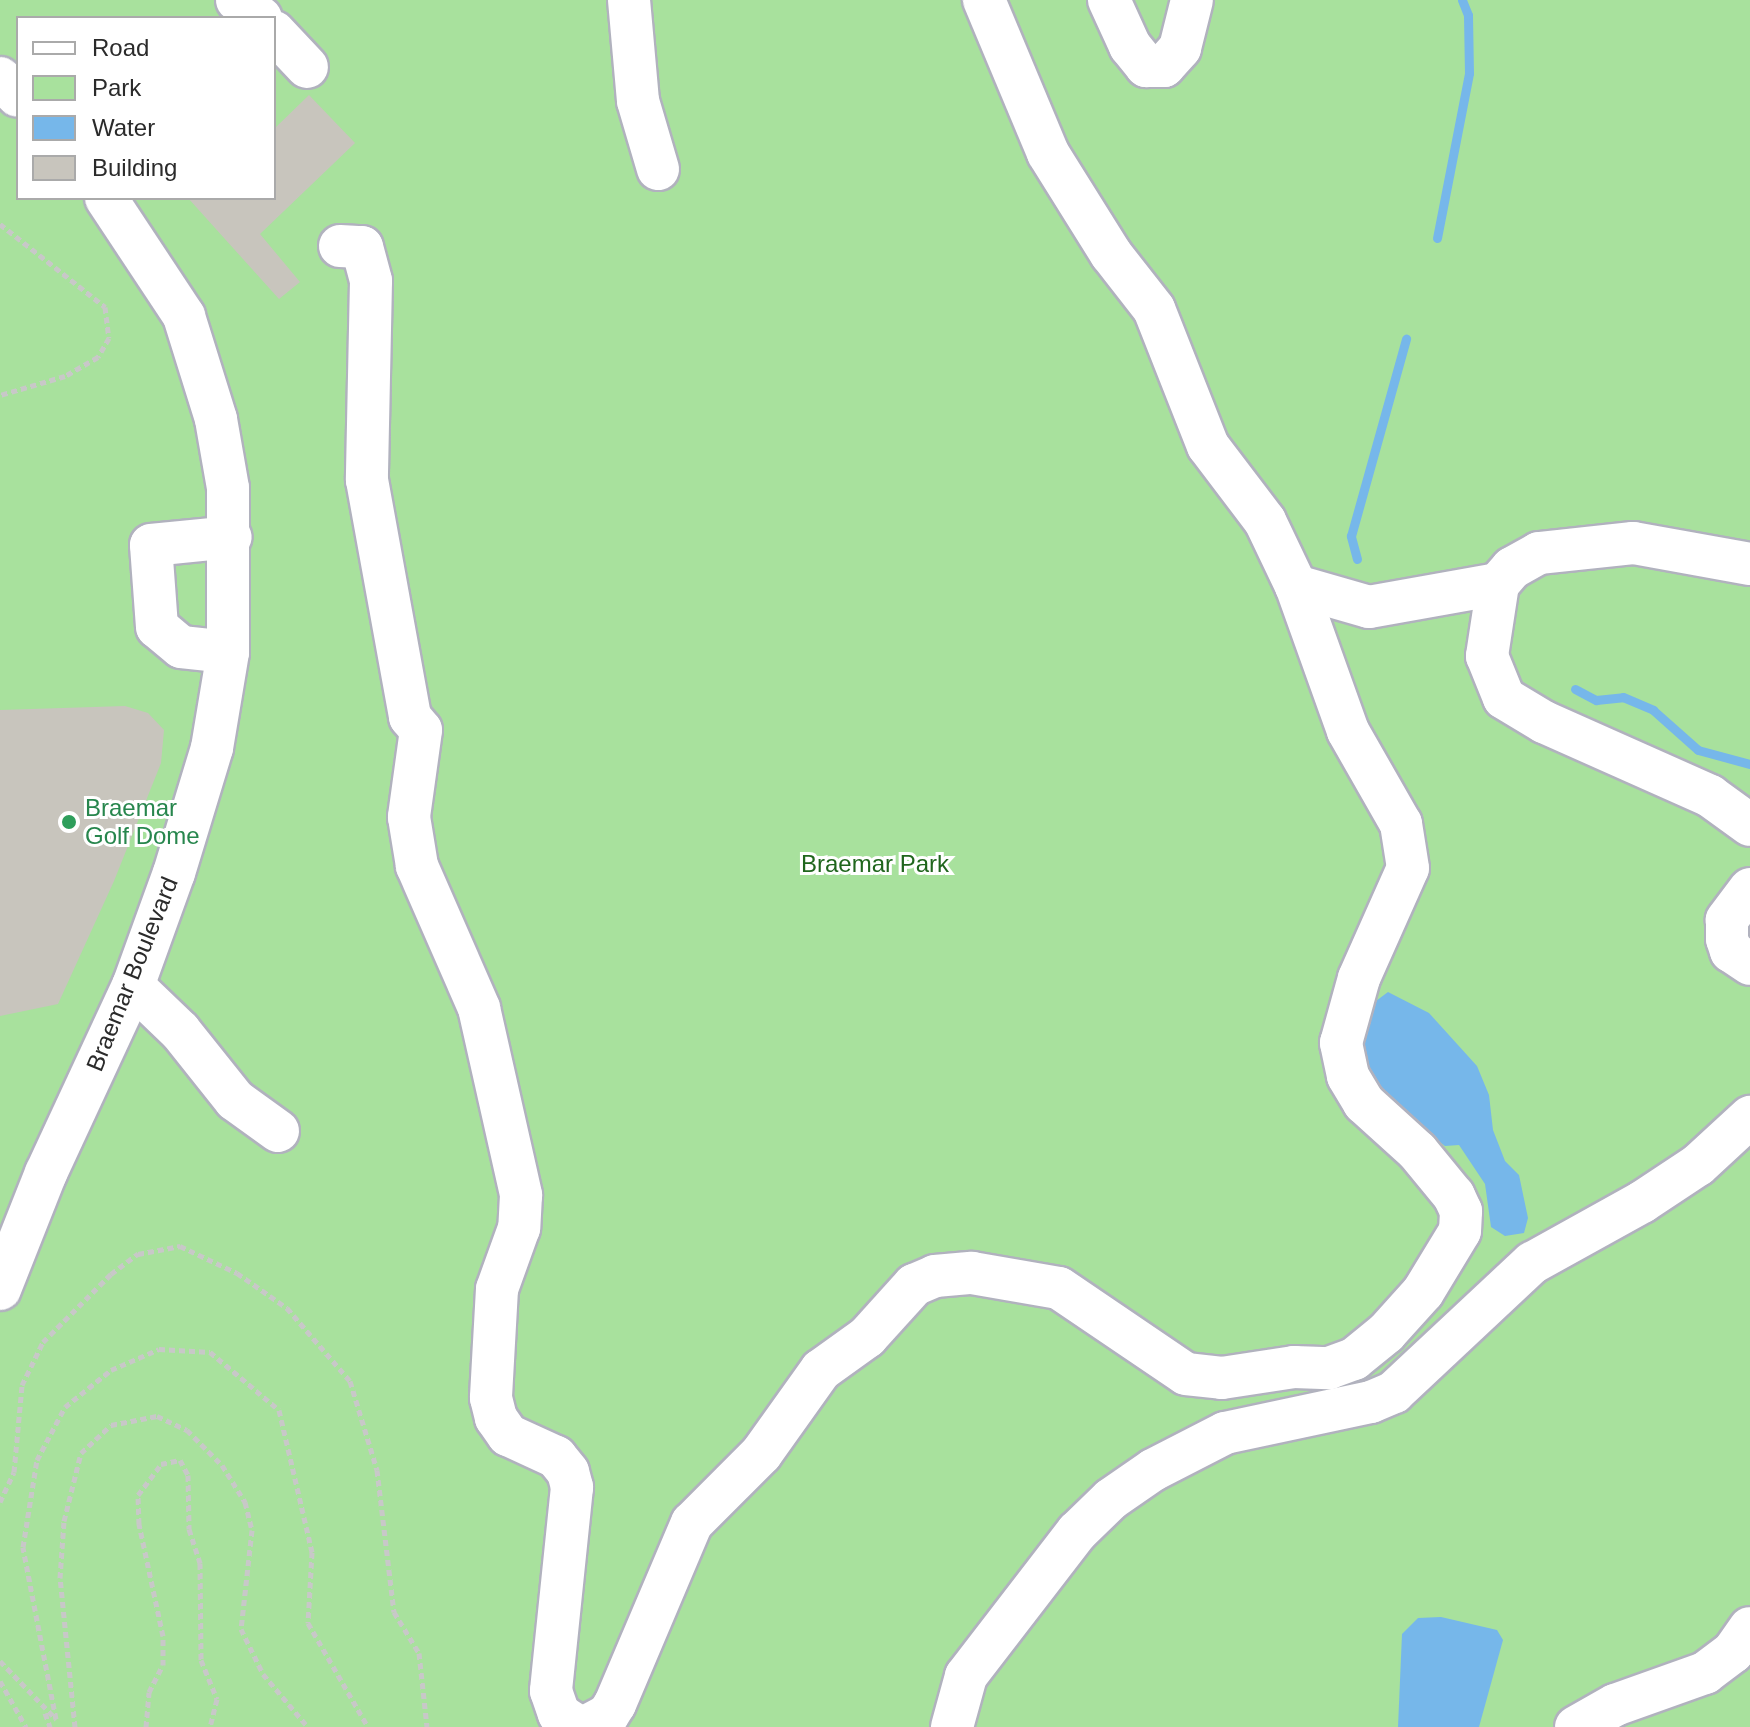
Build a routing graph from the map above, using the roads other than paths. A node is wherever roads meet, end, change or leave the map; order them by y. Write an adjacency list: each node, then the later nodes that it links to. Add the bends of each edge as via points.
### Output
1 (237, 0): 6 (street)
2 (629, 0): 11 (street, via 638,101)
3 (984, 0): 17 (street, via 1048,153 1111,254 1154,309 1208,446 1265,521)
4 (1109, 0): 5 (street, via 1146,66 1164,66 1180,48)
5 (1192, 0)
6 (258, 16)
7 (276, 34): 8 (street)
8 (307, 67)
9 (0, 78): 10 (street)
10 (16, 94)
11 (658, 169)
12 (107, 200): 14 (street, Braemar Boulevard, via 184,316 216,419)
13 (340, 246): 27 (street, via 362,247 371,281 367,480 410,717 421,730 409,817 417,866 479,1008 521,1195 519,1228 497,1289 491,1398 508,1435 556,1457 568,1472 572,1487 551,1691 559,1714)
14 (231, 537): 18 (street, Braemar Boulevard); 18 (street, via 151,545 157,627 181,647)
15 (1750, 564): 16 (street, via 1660,545 1606,544 1539,553 1512,568)
16 (1498, 584): 17 (street, via 1369,607); 19 (street, via 1487,656 1504,698 1544,722 1710,796)
17 (1296, 586): 28 (street, via 1348,731 1385,791 1408,848 1402,885 1349,1006 1341,1043 1348,1076 1364,1103 1417,1151 1454,1196 1461,1211 1454,1245 1423,1292 1354,1359 1329,1368 1294,1367 1222,1378 1186,1374 1166,1363 1059,1288 972,1273 935,1276 914,1285 867,1337 821,1370 761,1454 692,1523 615,1704 608,1715)
18 (228, 652): 22 (street, Braemar Boulevard, via 212,748)
19 (1750, 825)
20 (1750, 889): 21 (street, via 1727,920 1731,951)
21 (1750, 964)
22 (133, 986): 24 (street, via 180,1031 235,1100); 25 (street, Braemar Boulevard, via 46,1173)
23 (1750, 1117): 29 (street, via 1698,1165 1532,1263 1394,1392 1371,1402 1225,1433 1153,1470 1111,1499 1077,1532 966,1676)
24 (278, 1131)
25 (0, 1289)
26 (1750, 1628): 30 (street, via 1733,1652 1705,1673 1615,1705)
27 (579, 1727)
28 (585, 1727)
29 (952, 1727)
30 (1576, 1727)

